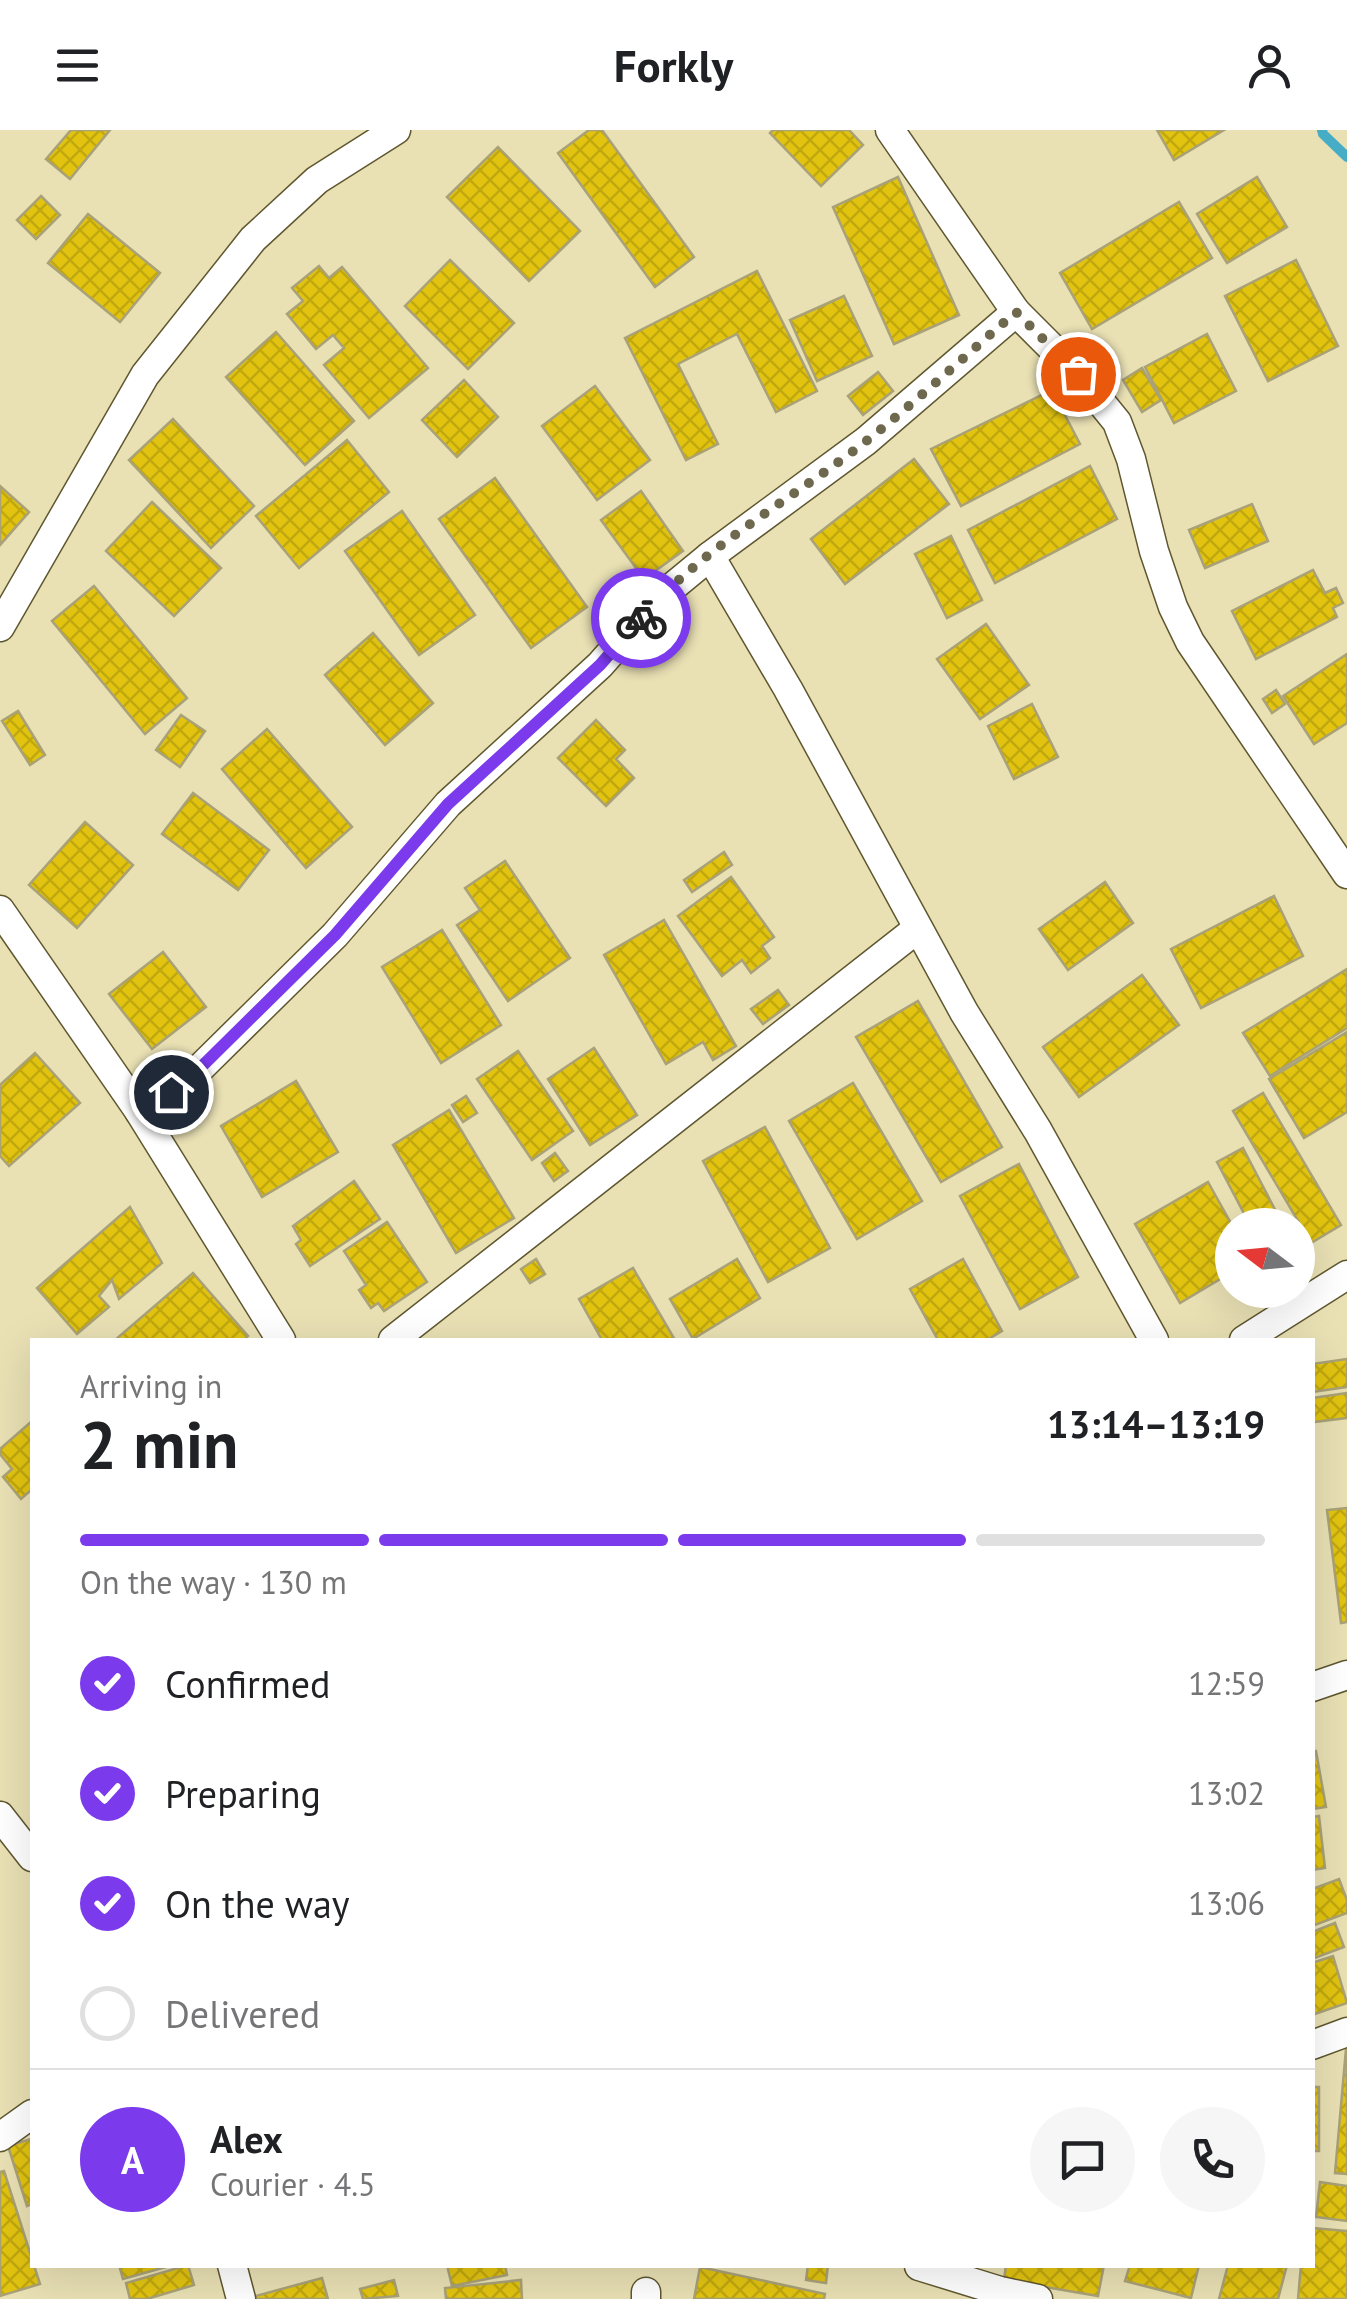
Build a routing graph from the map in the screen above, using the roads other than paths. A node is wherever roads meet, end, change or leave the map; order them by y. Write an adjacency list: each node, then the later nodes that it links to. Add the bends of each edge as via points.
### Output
1 (396, 130): 5 (street, via 317,180 253,238 145,374)
2 (890, 130): 3 (street)
3 (1016, 312): 4 (street, via 866,441); 6 (street, via 1117,422 1154,551 1190,642)
4 (704, 561): 8 (street, via 788,689); 9 (street, via 448,804 335,935 186,1082)
5 (0, 627)
6 (1347, 874)
7 (0, 910): 9 (street)
8 (917, 929): 12 (street); 13 (street)
9 (139, 1111): 11 (street)
10 (1347, 1275): 14 (street)
11 (280, 1338)
12 (396, 1338)
13 (1153, 1338)
14 (1247, 1338)
15 (1347, 1675): 16 (street)
16 (1315, 1686)
17 (0, 1816): 18 (street)
18 (30, 1854)
19 (1347, 2032): 20 (street)
20 (1315, 2043)
21 (30, 2115): 22 (street)
22 (0, 2137)
23 (233, 2268): 26 (street)
24 (925, 2268): 25 (street)
25 (999, 2295): 27 (street)
26 (241, 2299)
27 (1038, 2299)

